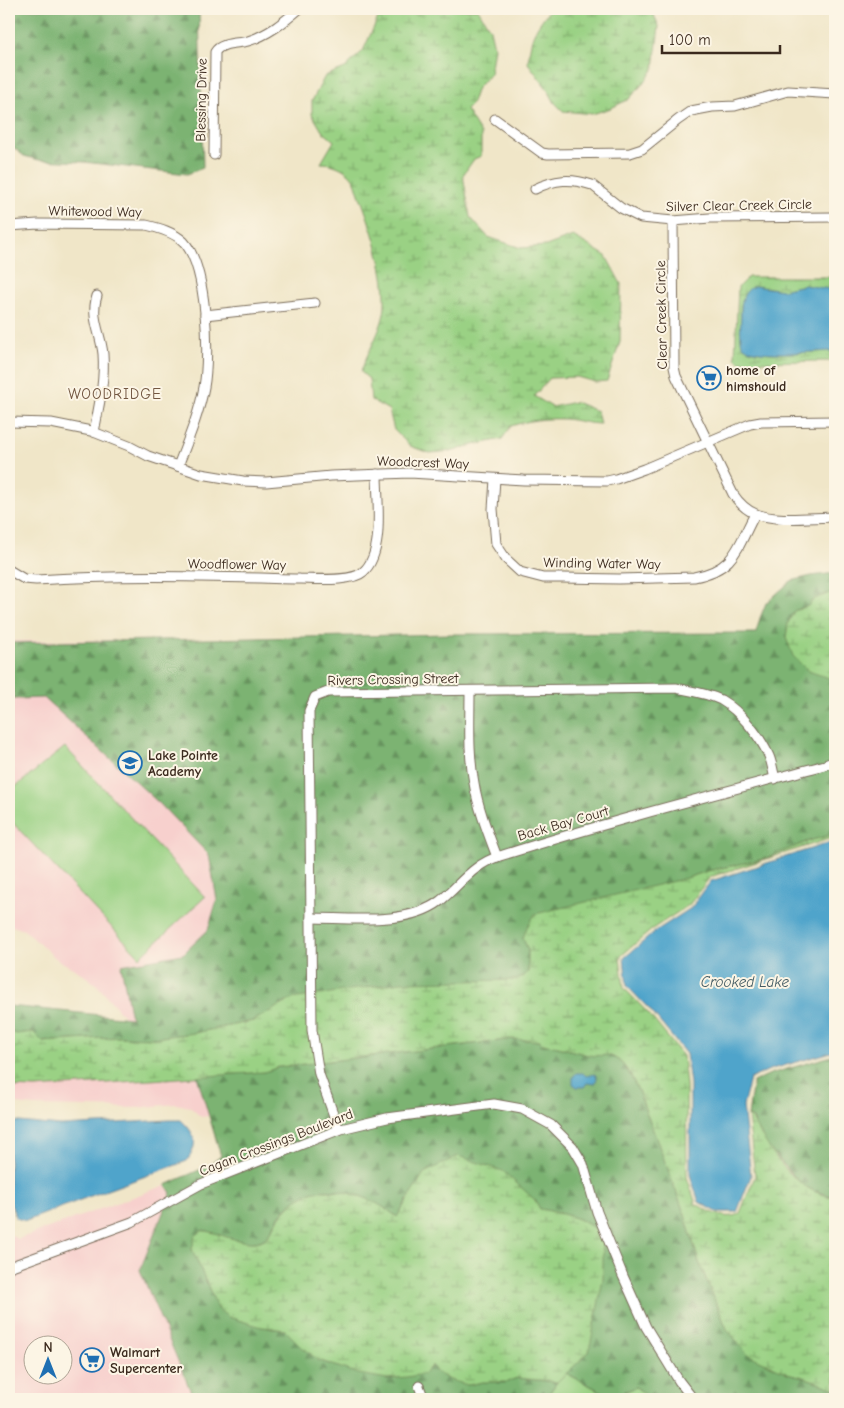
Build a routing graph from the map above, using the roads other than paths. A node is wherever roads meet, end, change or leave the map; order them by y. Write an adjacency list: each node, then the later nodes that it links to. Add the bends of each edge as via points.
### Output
1 (299, 9): 4 (street, Blessing Drive, via 267,33 247,42 219,47 215,52)
2 (835, 94): 3 (street, via 788,91 731,107 697,110 682,116 642,149 630,153 542,153)
3 (495, 119)
4 (214, 155)
5 (535, 188): 7 (street, Silver Clear Creek Circle, via 559,180 592,185 631,214)
6 (835, 217): 7 (street, Silver Clear Creek Circle)
7 (674, 221): 15 (street, Clear Creek Circle, via 674,367)
8 (9, 226): 11 (street, Whitewood Way, via 140,224 171,233 191,251 196,263)
9 (97, 296): 14 (street, via 94,313 102,346 103,375)
10 (315, 302): 11 (street)
11 (205, 315): 16 (street, Whitewood Way, via 204,387)
12 (835, 421): 15 (street, Woodcrest Way, via 760,422)
13 (9, 422): 14 (street, Woodcrest Way, via 51,424)
14 (94, 432): 16 (street, Woodcrest Way)
15 (707, 441): 18 (street, Woodcrest Way, via 616,479); 19 (street, Clear Creek Circle, via 732,494)
16 (178, 466): 17 (street, Woodcrest Way, via 210,476 243,481)
17 (377, 474): 18 (street, Woodcrest Way, via 446,474); 21 (street, Woodflower Way, via 377,542 370,563 358,576 313,579 119,576 36,580 24,579)
18 (495, 479): 19 (street, Winding Water Way, via 494,536 499,551 520,572 543,578 694,577 709,573 729,561)
19 (755, 514): 20 (street, via 774,518)
20 (835, 517)
21 (9, 570)
22 (470, 690): 24 (street, Rivers Crossing Street, via 676,688 699,692 721,701 746,724 769,757); 25 (street, via 474,783); 26 (street, Rivers Crossing Street, via 328,692 315,697 309,710)
23 (835, 761): 24 (street, Back Bay Court)
24 (775, 779): 25 (street, Back Bay Court, via 640,814)
25 (497, 857): 26 (street, Back Bay Court, via 470,872 427,909 403,916)
26 (311, 918): 27 (street, Rivers Crossing Street, via 312,1030 319,1074)
27 (339, 1130): 28 (street, Cagan Crossings Boulevard, via 201,1184 132,1222); 31 (street, Cagan Crossings Boulevard, via 387,1118 494,1104 522,1109 551,1125 573,1147 583,1164 597,1212 646,1327)
28 (9, 1267)
29 (419, 1386): 30 (street)
30 (424, 1399)
31 (693, 1399)

